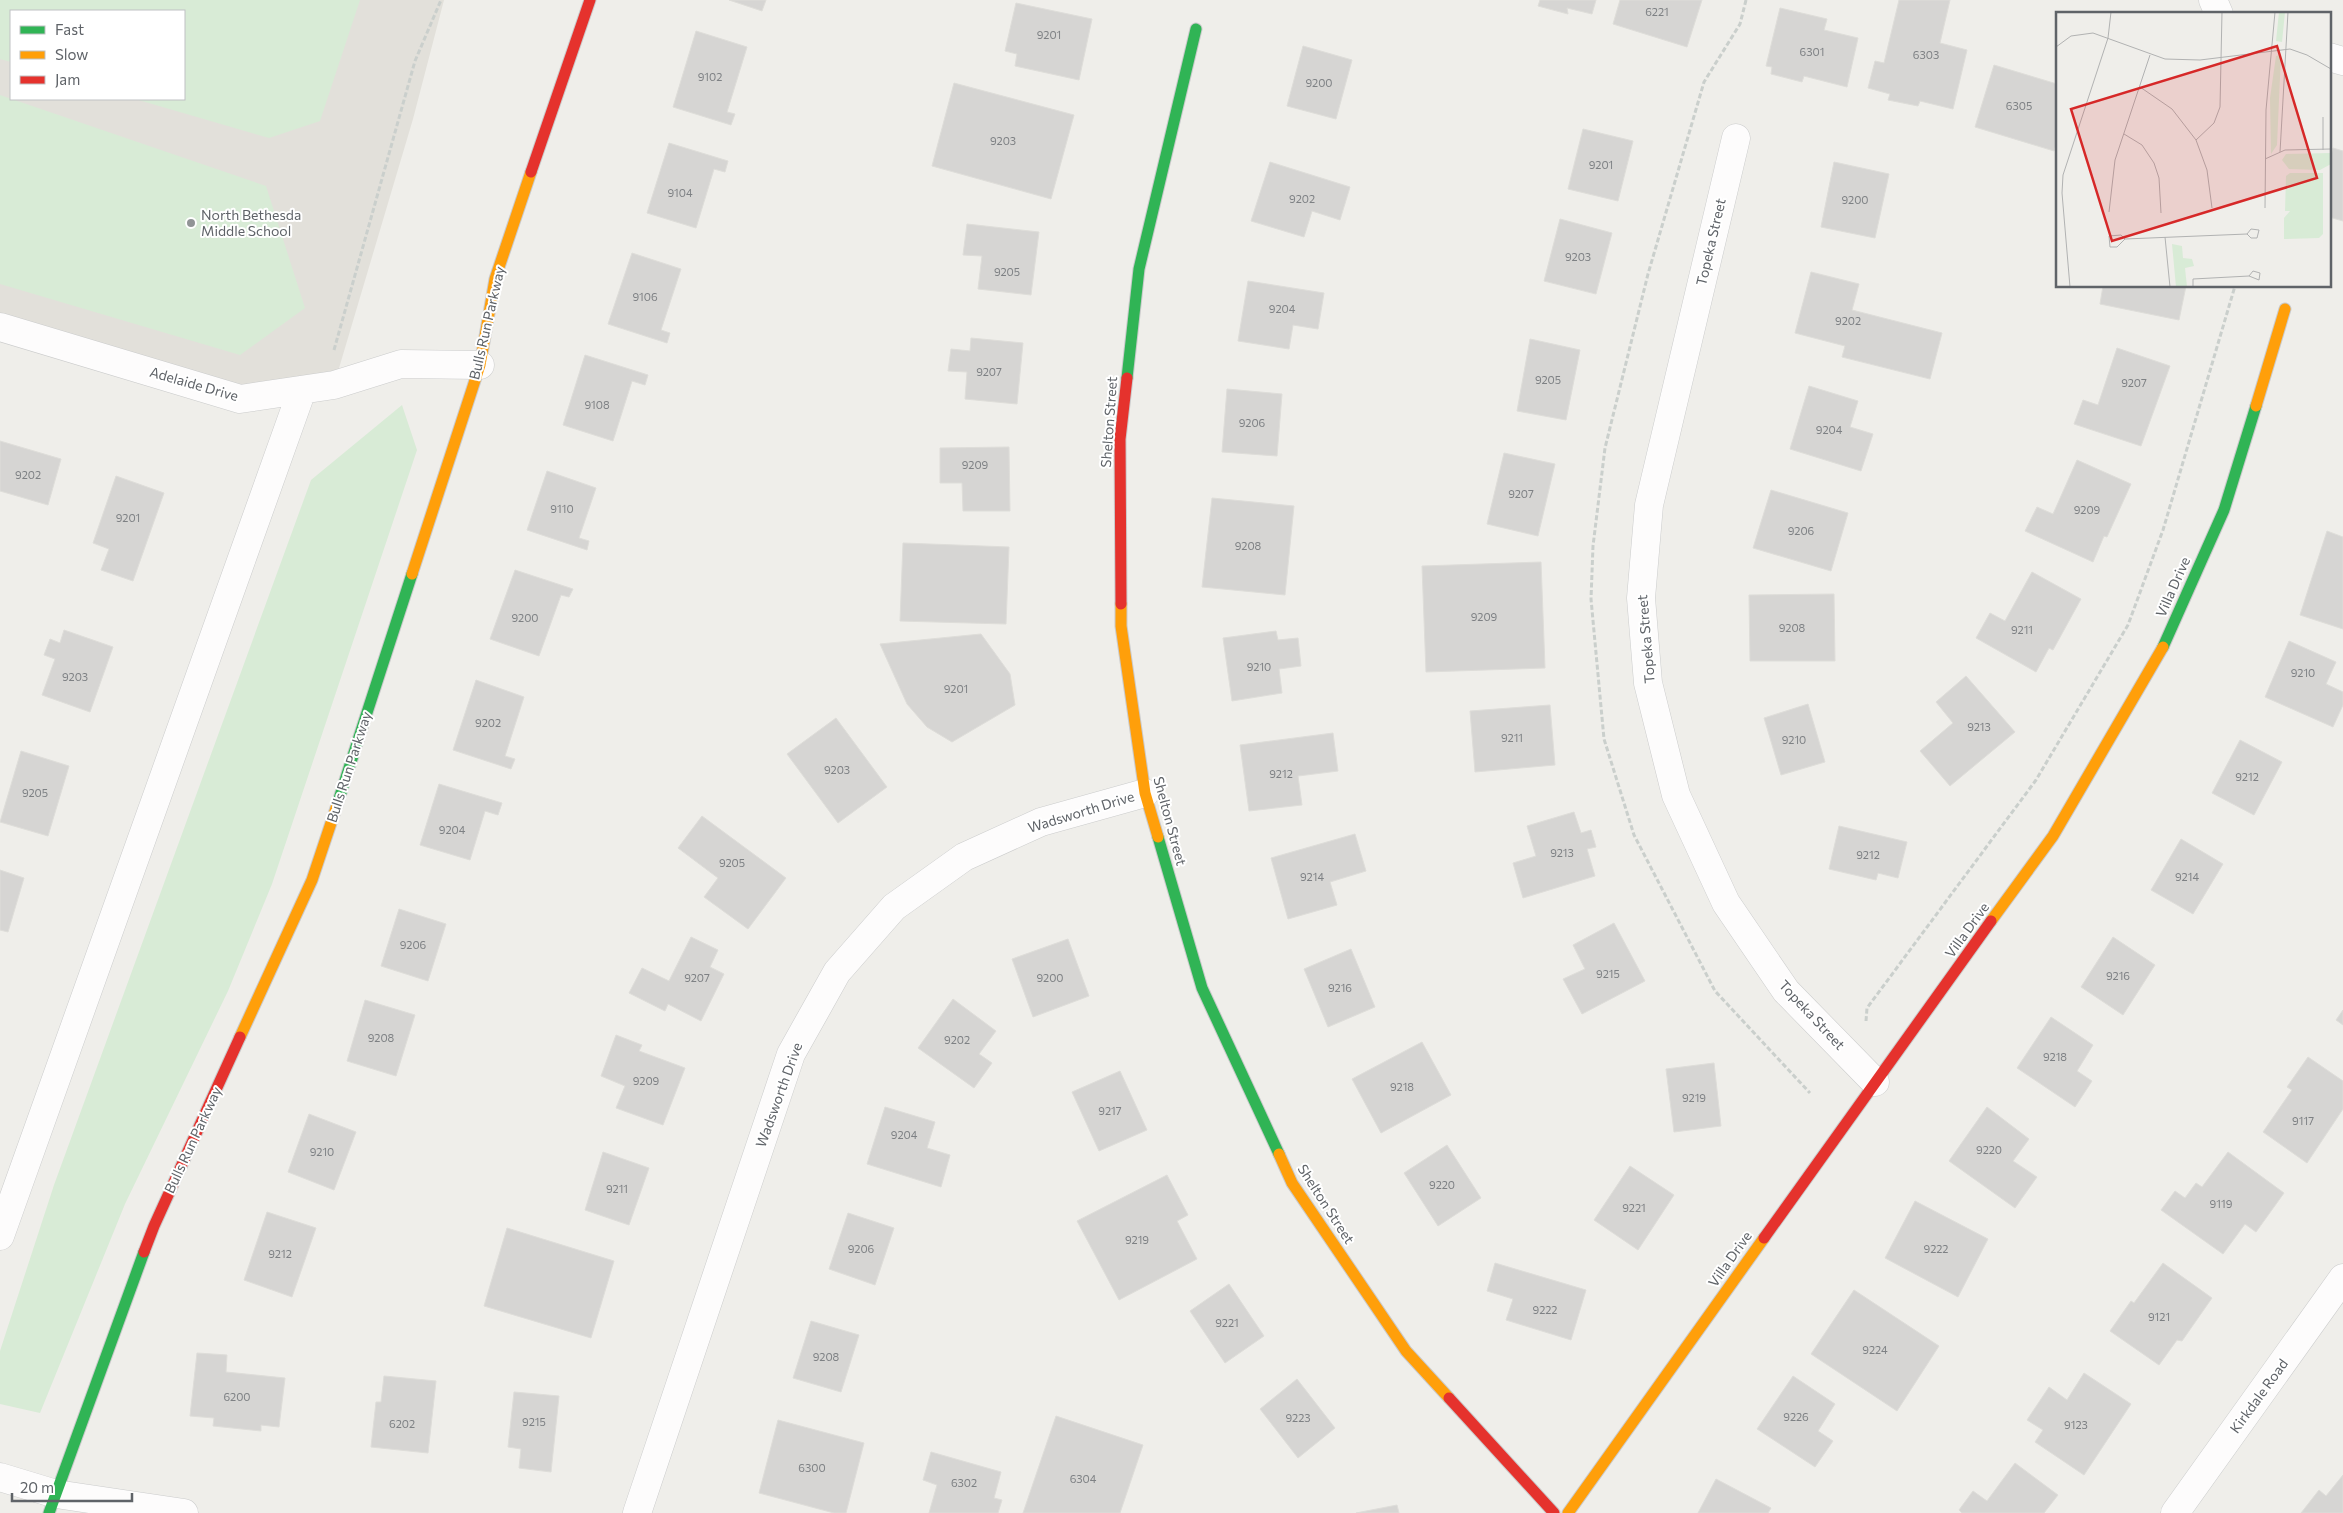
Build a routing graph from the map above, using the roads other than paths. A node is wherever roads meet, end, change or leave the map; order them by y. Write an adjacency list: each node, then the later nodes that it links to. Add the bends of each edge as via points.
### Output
1 (590, 0): 10 (street, Bulls Run Parkway, via 495,279)
2 (2213, 0): 3 (street)
3 (2218, 12)
4 (1196, 29): 12 (street, Shelton Street, via 1139,269 1120,439 1121,626)
5 (2330, 57): 6 (street)
6 (2343, 61)
7 (1736, 138): 13 (street, Topeka Street, via 1649,505 1641,598 1648,683 1676,795 1726,904 1786,991)
8 (2285, 309): 13 (street, Villa Drive, via 2224,510 2158,658 2053,836)
9 (0, 327): 11 (street, Adelaide Drive, via 240,399)
10 (480, 365): 11 (street, Adelaide Drive, via 401,364 334,385); 17 (street, Bulls Run Parkway, via 312,880 154,1226)
11 (302, 390): 14 (street)
12 (1145, 793): 19 (street, Wadsworth Drive, via 1041,822 964,857 894,907 837,972 791,1054); 20 (street, Shelton Street, via 1202,988 1292,1183 1406,1351)
13 (1875, 1082): 21 (street, Villa Drive)
14 (0, 1236)
15 (2343, 1278): 22 (street, Kirkdale Road)
16 (0, 1476): 17 (street)
17 (53, 1504): 18 (street)
18 (184, 1513)
19 (637, 1513)
20 (1554, 1513)
21 (1568, 1513)
22 (2175, 1513)

